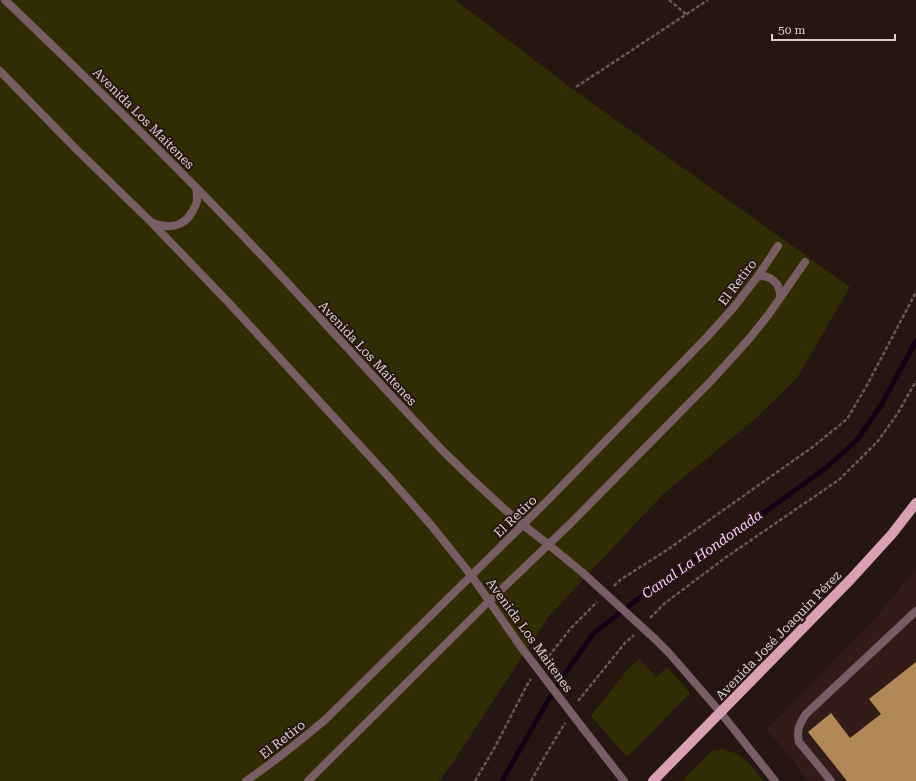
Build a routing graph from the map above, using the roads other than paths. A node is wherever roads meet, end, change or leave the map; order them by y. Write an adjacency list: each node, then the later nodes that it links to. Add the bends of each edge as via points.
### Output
1 (6, 0): 3 (street, Avenida Los Maitenes)
2 (0, 71): 4 (street, Avenida Los Maitenes)
3 (196, 188): 4 (street, via 197,202 186,221 167,227); 10 (street, Avenida Los Maitenes, via 445,453)
4 (151, 222): 12 (street, Avenida Los Maitenes, via 386,474)
5 (778, 246): 7 (street, El Retiro)
6 (805, 262): 8 (street)
7 (758, 276): 8 (street, via 772,279 780,292); 10 (street, El Retiro, via 707,337)
8 (780, 297): 11 (street, via 730,360)
9 (916, 503): 15 (main road, Avenida José Joaquín Pérez, via 867,562)
10 (523, 525): 11 (street, Avenida Los Maitenes); 12 (street, El Retiro)
11 (549, 545): 13 (street); 15 (street, Avenida Los Maitenes, bridge, via 655,639)
12 (471, 575): 13 (street, Avenida Los Maitenes); 16 (street, El Retiro, via 326,719)
13 (490, 602): 17 (street); 18 (street, Avenida Los Maitenes, bridge, via 521,647)
14 (916, 612): 21 (street, via 801,721 797,735 799,742)
15 (720, 713): 19 (main road, Avenida José Joaquín Pérez); 20 (street, Avenida Los Maitenes)
16 (246, 781)
17 (308, 781)
18 (624, 781)
19 (653, 781)
20 (776, 781)
21 (831, 781)

